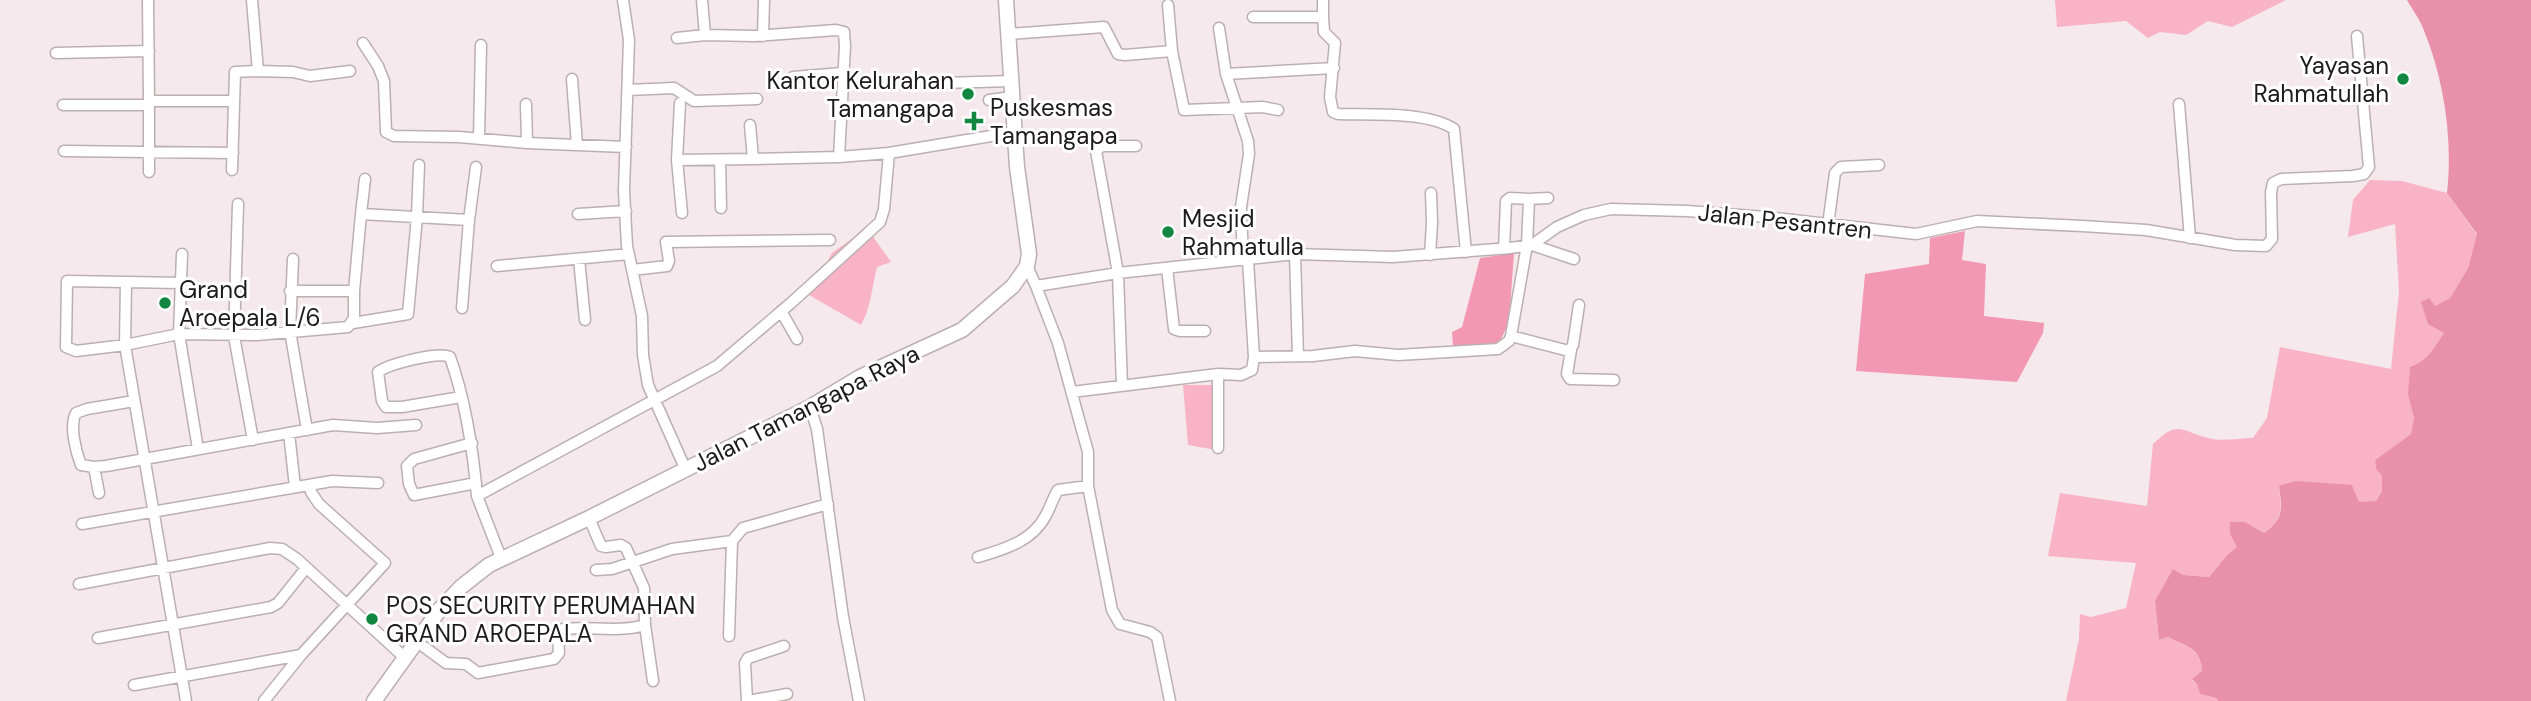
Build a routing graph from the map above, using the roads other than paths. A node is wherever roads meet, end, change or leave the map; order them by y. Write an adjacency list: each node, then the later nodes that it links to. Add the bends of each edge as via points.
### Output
1 (148, 0): 19 (street)
2 (252, 0): 23 (street)
3 (623, 0): 31 (street, via 629,40)
4 (702, 0): 13 (street)
5 (764, 0): 14 (street)
6 (1006, 0): 12 (main road)
7 (1323, 0): 10 (street)
8 (1168, 5): 20 (street)
9 (1253, 17): 10 (street)
10 (1323, 17): 22 (street, via 1324,32 1335,43)
11 (1219, 29): 26 (street)
12 (1008, 34): 20 (street, via 1104,27 1118,54); 29 (main road)
13 (705, 35): 14 (street); 16 (street)
14 (763, 36): 25 (street, via 841,30 845,46)
15 (2357, 36): 76 (street, Jalan Pesantren, via 2369,167 2364,174 2273,183 2272,239 2266,246)
16 (677, 38)
17 (363, 43): 45 (street, via 384,81 386,132)
18 (481, 46): 45 (street)
19 (149, 51): 21 (street); 36 (street)
20 (1172, 51): 41 (street, via 1184,110)
21 (56, 53)
22 (1334, 68): 26 (street); 80 (street, via 1333,112 1401,116 1454,129)
23 (258, 71): 24 (street, via 310,76); 35 (street, via 234,72)
24 (350, 71)
25 (842, 73): 27 (street); 54 (street)
26 (1226, 74): 41 (street)
27 (793, 77)
28 (572, 79): 47 (street)
29 (1011, 81): 30 (street); 32 (main road)
30 (944, 83)
31 (628, 90): 33 (street, via 674,88 694,101); 49 (street)
32 (1012, 97): 34 (street); 44 (main road)
33 (757, 99)
34 (989, 100)
35 (232, 102): 36 (street); 52 (street)
36 (149, 103): 40 (street); 51 (street)
37 (680, 103): 56 (street)
38 (526, 104): 46 (street)
39 (2179, 104): 76 (street)
40 (63, 105)
41 (1236, 109): 42 (street); 88 (street, via 1249,154 1241,207)
42 (1278, 110)
43 (750, 125): 55 (street)
44 (1015, 132): 53 (street); 90 (main road)
45 (479, 138): 46 (street)
46 (527, 143): 47 (street)
47 (577, 145): 49 (street)
48 (1136, 146): 93 (street, via 1102,146 1096,151)
49 (625, 147): 69 (street)
50 (64, 150): 51 (street)
51 (149, 151): 52 (street); 62 (street)
52 (233, 152): 61 (street)
53 (889, 153): 54 (street); 101 (street, via 880,222)
54 (839, 157): 55 (street)
55 (753, 159): 57 (street)
56 (677, 160): 57 (street); 70 (street)
57 (720, 160): 68 (street)
58 (419, 165): 73 (street)
59 (1879, 165): 75 (street, via 1841,167 1835,173)
60 (476, 167): 74 (street)
61 (232, 170)
62 (149, 172)
63 (365, 178): 71 (street)
64 (1431, 193): 84 (street)
65 (1548, 198): 66 (street)
66 (1529, 199): 78 (street); 79 (street, via 1506,201)
67 (238, 204): 107 (street)
68 (721, 208)
69 (626, 211): 72 (street); 82 (street)
70 (682, 213)
71 (361, 214): 73 (street); 98 (street)
72 (578, 214)
73 (417, 218): 74 (street); 103 (street, via 406,268 408,314)
74 (469, 220): 100 (street)
75 (1828, 225): 76 (street, Jalan Pesantren, via 1916,234 1977,221 2146,230); 78 (street, Jalan Pesantren, via 1687,211 1611,209 1575,219)
76 (2190, 238)
77 (830, 240): 92 (street, via 666,242 667,266)
78 (1530, 245): 79 (street, Jalan Pesantren); 87 (street); 108 (street)
79 (1504, 248): 80 (street, Jalan Pesantren)
80 (1466, 251): 84 (street, Jalan Pesantren)
81 (182, 254): 95 (street)
82 (629, 254): 86 (street); 92 (street)
83 (1296, 254): 84 (street, Jalan Pesantren); 88 (street, Jalan Pesantren); 112 (street)
84 (1430, 255)
85 (293, 259): 97 (street)
86 (579, 259): 89 (street); 102 (street)
87 (1574, 259)
88 (1246, 260): 91 (street, Jalan Pesantren); 113 (street)
89 (496, 266)
90 (1027, 266): 96 (street); 121 (main road, Jalan Tamangapa Raya, via 1013,286 962,330 860,377)
91 (1167, 268): 93 (street, Jalan Pesantren); 105 (street, via 1174,328)
92 (632, 270): 120 (street, via 642,316 645,371)
93 (1118, 273): 96 (street, Jalan Pesantren); 116 (street)
94 (127, 282): 95 (street); 110 (street); 110 (street, via 67,281 64,343 76,351)
95 (180, 283): 106 (street)
96 (1036, 286): 117 (street)
97 (290, 291): 98 (street); 104 (street)
98 (354, 291): 103 (street)
99 (1579, 305): 111 (street)
100 (462, 308)
101 (781, 311): 109 (street); 120 (street, via 717,366)
102 (585, 320)
103 (353, 323): 104 (street)
104 (290, 331): 107 (street); 123 (street)
105 (1205, 331)
106 (179, 334): 107 (street); 110 (street); 128 (street)
107 (234, 336): 125 (street)
108 (1511, 336): 111 (street); 112 (street, via 1498,349)
109 (797, 339)
110 (125, 345): 119 (street)
111 (1571, 350): 115 (street, via 1570,379)
112 (1298, 356): 113 (street)
113 (1254, 357): 114 (street, via 1254,366 1247,373)
114 (1218, 374): 116 (street); 127 (street)
115 (1614, 380)
116 (1122, 386): 117 (street)
117 (1072, 392): 136 (street, via 1088,452)
118 (461, 397): 118 (street, via 386,407 378,372 445,355 450,357); 126 (street)
119 (134, 401): 129 (street); 130 (street, via 87,409 74,417 81,465)
120 (654, 402): 131 (street); 138 (street)
121 (810, 407): 131 (main road, Jalan Tamangapa Raya); 139 (street)
122 (416, 425): 123 (street, via 333,425)
123 (307, 430): 124 (street)
124 (289, 433): 125 (street); 135 (street)
125 (253, 440): 128 (street)
126 (472, 443): 133 (street); 133 (street, via 414,458 407,466 414,495)
127 (1218, 448)
128 (198, 449): 129 (street)
129 (144, 459): 130 (street); 140 (street)
130 (94, 467): 137 (street)
131 (685, 468): 141 (main road, Jalan Tamangapa Raya)
132 (378, 483): 134 (street)
133 (476, 483): 138 (street)
134 (310, 485): 135 (street); 151 (street, via 319,504 385,563)
135 (295, 486): 140 (street)
136 (1088, 486): 144 (street, via 1058,490 1045,517 1025,539); 169 (street, via 1112,610 1121,624 1157,637)
137 (99, 493)
138 (477, 496): 145 (street)
139 (828, 504): 143 (street, via 743,528); 168 (street)
140 (153, 512): 142 (street); 147 (street)
141 (589, 518): 145 (main road, Jalan Tamangapa Raya); 146 (street, via 601,546 621,545)
142 (82, 524)
143 (732, 541): 146 (street, via 672,549); 154 (street)
144 (978, 556)
145 (502, 558): 156 (main road, Jalan Tamangapa Raya, via 474,575 451,597)
146 (631, 562): 149 (street); 153 (street, via 644,588)
147 (162, 567): 148 (street, via 276,548); 150 (street); 152 (street)
148 (306, 568): 151 (street); 152 (street, via 275,605)
149 (596, 570)
150 (79, 584)
151 (346, 606): 158 (street); 159 (street)
152 (174, 623): 155 (street); 160 (street)
153 (645, 625): 156 (street, via 623,630 563,629 554,659 478,673 466,664 446,663); 161 (street)
154 (729, 636)
155 (98, 638)
156 (416, 641): 159 (main road, Jalan Tamangapa Raya)
157 (783, 646): 167 (street, via 748,658)
158 (301, 655): 160 (street); 165 (street)
159 (404, 657): 166 (main road, Jalan Tamangapa Raya)
160 (183, 677): 162 (street); 164 (street)
161 (653, 681)
162 (134, 685)
163 (787, 694): 167 (street)
164 (186, 701)
165 (264, 701)
166 (374, 701)
167 (747, 701)
168 (859, 701)
169 (1170, 701)

